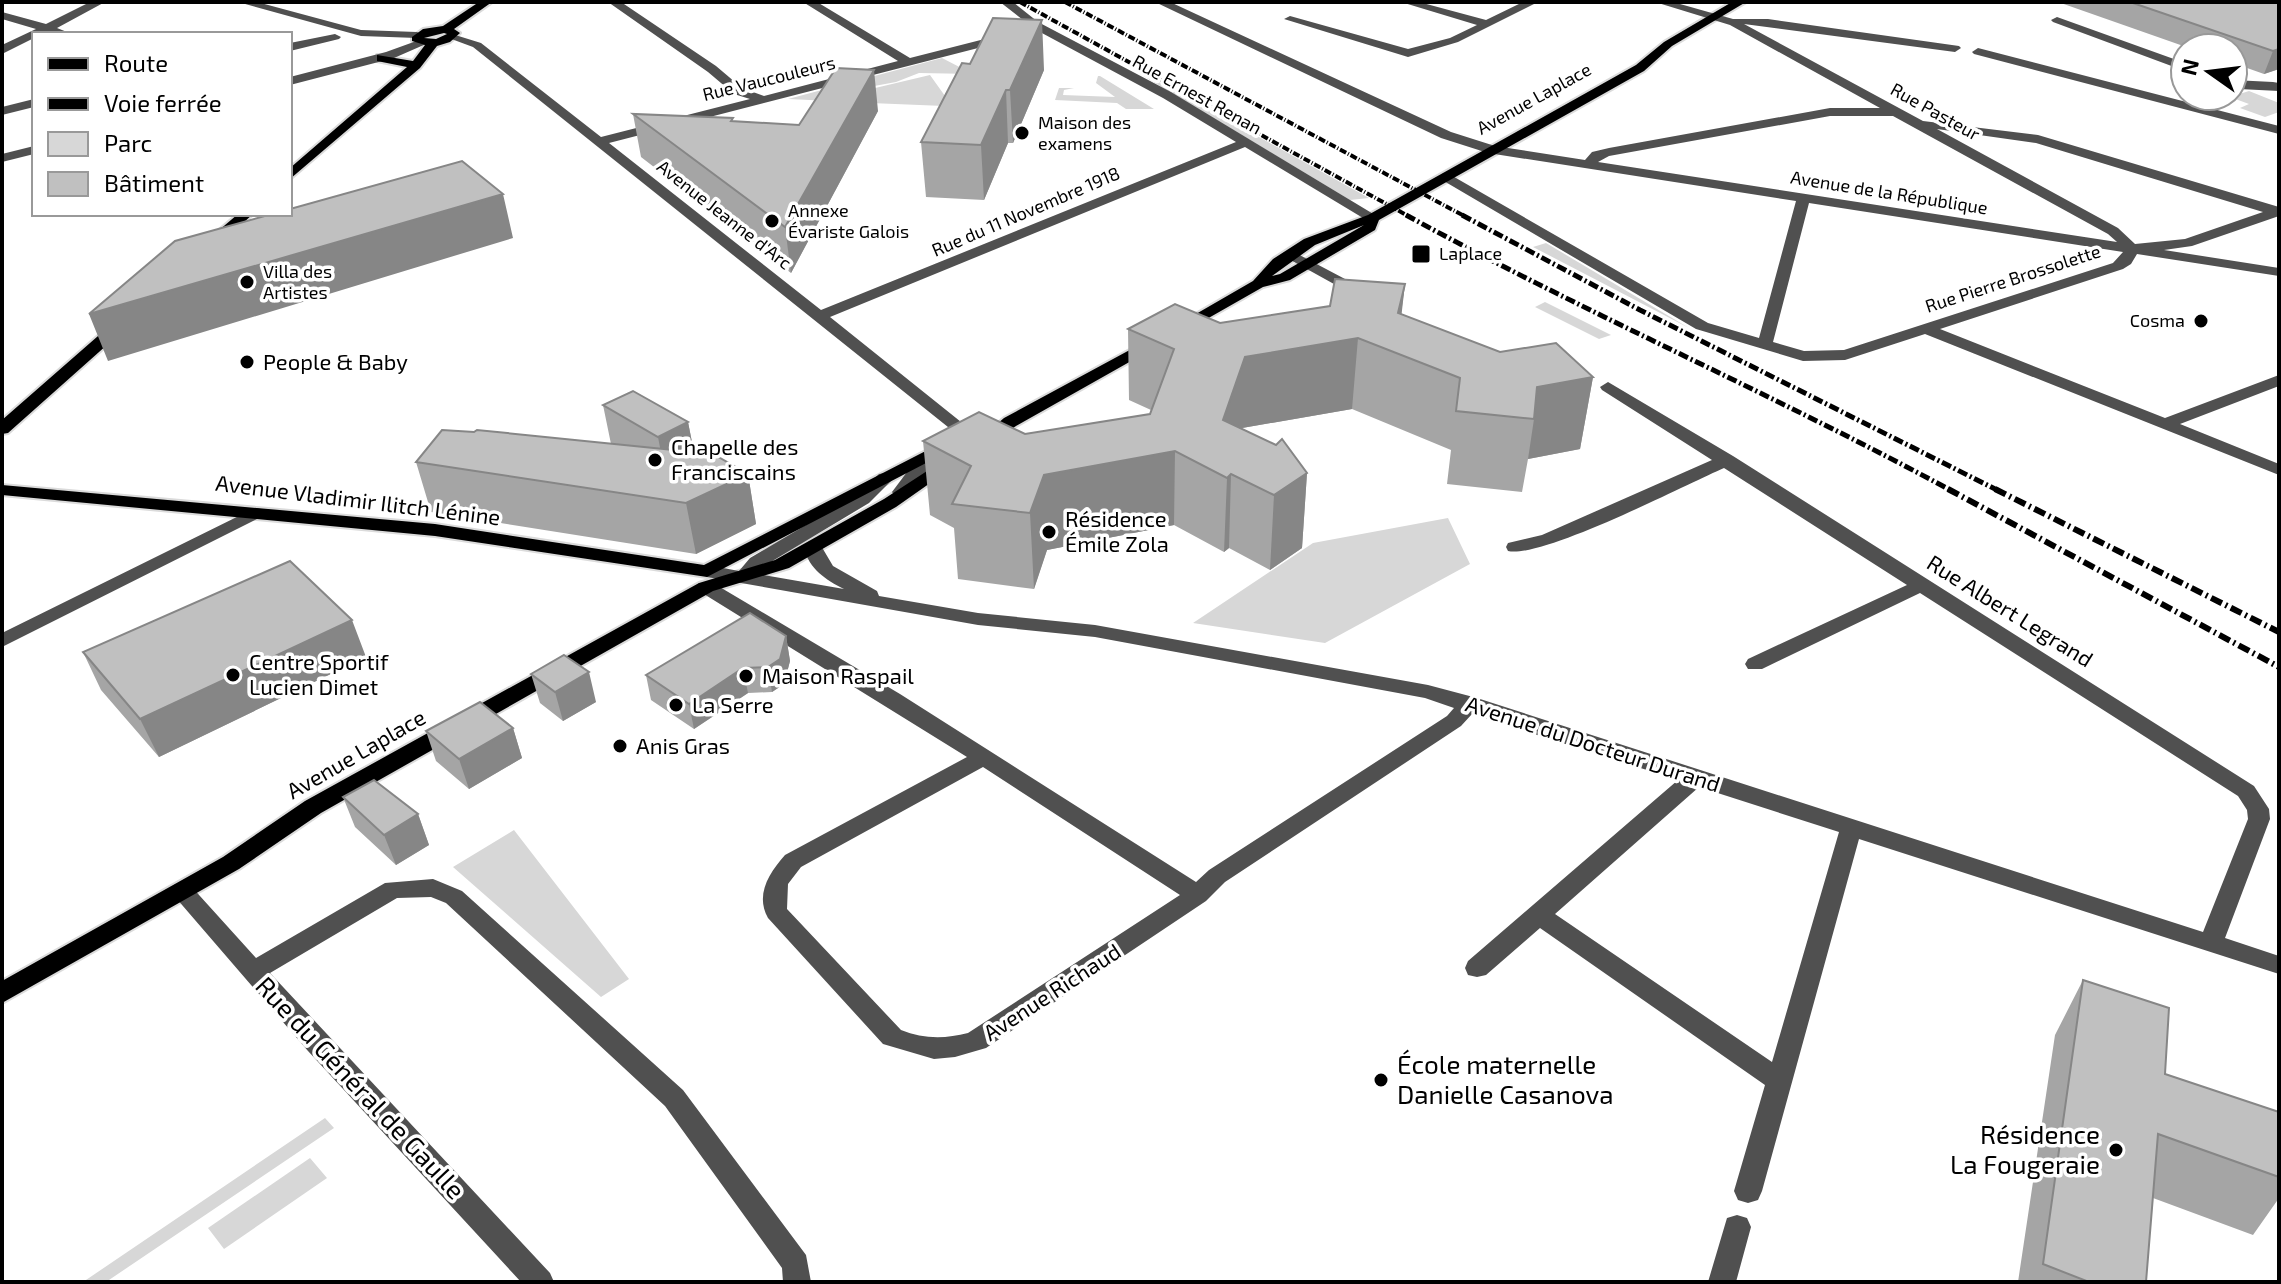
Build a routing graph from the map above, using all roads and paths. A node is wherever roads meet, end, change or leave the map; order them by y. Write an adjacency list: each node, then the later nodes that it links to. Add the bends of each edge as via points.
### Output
1 (99, 2): 18 (street)
2 (244, 2): 25 (street, via 361,33)
3 (486, 2): 22 (main road)
4 (614, 2): 35 (street, via 738,91)
5 (809, 2): 29 (street)
6 (1006, 2): 19 (street, Rue Ernest Renan)
7 (1161, 2): 44 (street, Avenue de la République, via 1446,135)
8 (1407, 2): 17 (street)
9 (1532, 2): 17 (street)
10 (1661, 2): 13 (street, Rue Pasteur)
11 (1740, 2): 13 (main road, Avenue Laplace)
12 (2, 15): 18 (street)
13 (1714, 17): 16 (street, Rue Pasteur); 44 (main road, Avenue Laplace, via 1640,68)
14 (1290, 19): 17 (street, via 1408,53)
15 (2057, 20): 30 (street)
16 (1734, 23): 38 (street, Rue Pasteur); 40 (street, via 1768,22 1978,52)
17 (1487, 24)
18 (47, 28): 20 (street); 21 (street)
19 (1042, 28): 29 (street, Rue Vaucouleurs); 42 (street, Rue Ernest Renan)
20 (38, 32)
21 (60, 32)
22 (449, 33): 25 (main road); 41 (street, Avenue Jeanne d'Arc, via 477,45)
23 (32, 35): 27 (street)
24 (335, 37): 26 (street)
25 (423, 40): 28 (street); 31 (main road, via 431,49)
26 (292, 47)
27 (2, 50)
28 (381, 58): 31 (main road); 32 (street)
29 (906, 61): 35 (street, Rue Vaucouleurs)
30 (2169, 61)
31 (416, 65): 47 (main road)
32 (292, 80)
33 (2279, 87): 34 (street, via 2267,83)
34 (2249, 89)
35 (761, 99): 41 (street, Rue Vaucouleurs)
36 (32, 104): 37 (street)
37 (2, 111)
38 (1897, 112): 39 (street, Rue Pasteur); 46 (street, via 1830,112 1609,152)
39 (1915, 122): 50 (street, via 2038,139); 53 (street, Rue Pasteur, via 2113,231)
40 (2279, 130)
41 (598, 142): 61 (street, Avenue Jeanne d'Arc)
42 (1246, 142): 52 (street, Rue Ernest Renan); 61 (street, Rue du 11 Novembre 1918)
43 (32, 150): 45 (street)
44 (1493, 150): 46 (street, Avenue de la République); 48 (main road, Avenue Laplace)
45 (2, 158)
46 (1589, 164): 49 (street, Avenue de la République)
47 (292, 173)
48 (1444, 177): 52 (main road, Avenue Laplace); 63 (street, Rue Pierre Brossolette, via 1702,326)
49 (1804, 197): 53 (street, Avenue de la République); 63 (street)
50 (2279, 212): 53 (street, Rue Pierre Brossolette, via 2187,243)
51 (244, 216): 55 (main road)
52 (1373, 218): 54 (main road, Avenue Laplace, via 1350,222); 56 (main road, Avenue Laplace, via 1370,227)
53 (2132, 249): 57 (street, Avenue de la République); 62 (street, Rue Pierre Brossolette, via 2118,266)
54 (1292, 255): 56 (street); 58 (main road, Avenue Laplace, via 1267,269)
55 (198, 256)
56 (1308, 264): 58 (main road, Avenue Laplace); 59 (street)
57 (2279, 272)
58 (1258, 284): 66 (main road, Avenue Laplace)
59 (1370, 299)
60 (138, 309): 68 (main road)
61 (820, 316): 69 (street, Avenue Jeanne d'Arc)
62 (1926, 329): 63 (street, Rue Pierre Brossolette, via 1845,355 1817,358); 67 (street)
63 (1765, 344)
64 (2279, 380): 67 (street)
65 (1607, 386): 70 (street, Rue Albert Legrand)
66 (1010, 422): 69 (main road, Avenue Laplace); 74 (main road, Avenue Laplace, via 996,436)
67 (2166, 424): 71 (street)
68 (2, 429)
69 (967, 434): 72 (main road, Avenue Laplace); 74 (street, Avenue Laplace, via 964,446 916,472)
70 (1727, 460): 76 (street, via 1548,539); 80 (street, Rue Albert Legrand)
71 (2279, 470)
72 (885, 478): 78 (street, Avenue Laplace, via 863,499 757,562); 79 (main road, Avenue Laplace)
73 (2, 490): 75 (main road, Avenue Vladimir Ilitch Lénine)
74 (901, 492): 77 (main road, Avenue Laplace)
75 (255, 513): 79 (main road, Avenue Vladimir Ilitch Lénine, via 435,530); 82 (street)
76 (1515, 547)
77 (813, 548): 78 (main road, Avenue Laplace); 81 (street, Avenue du Docteur Durand, via 827,571)
78 (745, 576): 79 (main road, Avenue Laplace); 81 (street, Avenue du Docteur Durand)
79 (707, 579): 85 (street); 88 (main road, Avenue Laplace, via 313,807)
80 (1924, 584): 83 (street); 91 (street, Rue Albert Legrand, via 2236,783 2254,800 2259,819)
81 (887, 604): 84 (street, Avenue du Docteur Durand, via 1095,631 1394,684)
82 (2, 641)
83 (1755, 664)
84 (1470, 703): 86 (street, Avenue du Docteur Durand); 89 (street, via 1454,721 1217,876)
85 (982, 758): 89 (street); 89 (street, Avenue Richaud, via 793,861 779,875 772,898 776,912 892,1037 912,1046 952,1050 977,1041)
86 (1696, 777): 87 (street, Avenue du Docteur Durand); 90 (street)
87 (1851, 828): 91 (street, Avenue du Docteur Durand); 96 (street)
88 (182, 891): 94 (street, Rue du Général de Gaulle); 95 (main road, Avenue Laplace)
89 (1198, 895)
90 (1539, 915): 93 (street); 96 (street)
91 (2211, 943): 92 (street, Avenue du Docteur Durand)
92 (2279, 965)
93 (1477, 968)
94 (252, 972): 99 (street, Rue du Général de Gaulle); 100 (street, via 393,889 433,888 454,897 674,1098 796,1264)
95 (2, 993)
96 (1780, 1081): 97 (street)
97 (1748, 1191)
98 (1737, 1227): 101 (street)
99 (540, 1282)
100 (797, 1282)
101 (1722, 1282)

